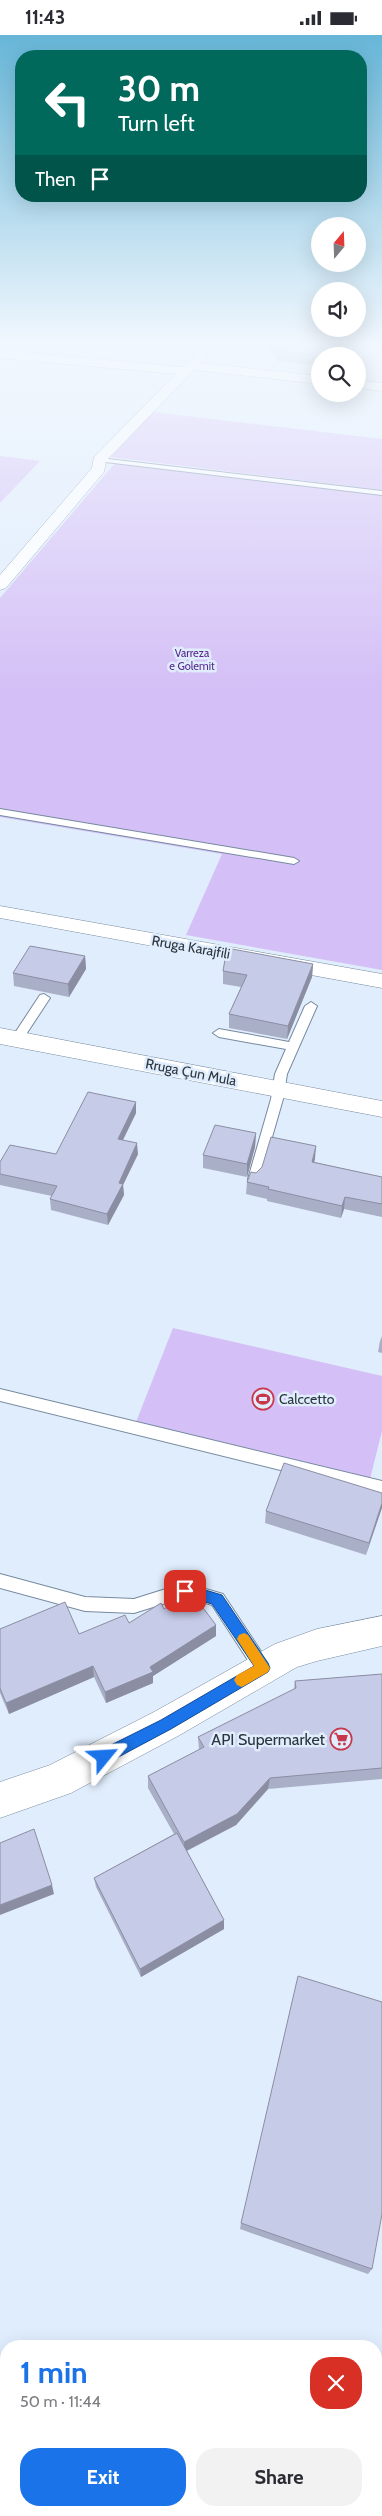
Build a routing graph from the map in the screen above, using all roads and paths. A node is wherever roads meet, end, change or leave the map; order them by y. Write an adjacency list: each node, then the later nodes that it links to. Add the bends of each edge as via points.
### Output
1 (99, 460): 2 (lane); 3 (street, via 99,469)
2 (382, 493)
3 (0, 585)
4 (0, 813): 5 (lane)
5 (294, 861)
6 (0, 912): 7 (street, Rruga Karajfili)
7 (382, 981)
8 (44, 998): 11 (lane)
9 (311, 1006): 12 (lane)
10 (219, 1033): 12 (lane)
11 (8, 1037): 13 (street, Rruga Çun Mula)
12 (293, 1046): 13 (lane, via 281,1074)
13 (279, 1089): 14 (street, Rruga Çun Mula); 15 (lane)
14 (382, 1109)
15 (254, 1179)
16 (0, 1395): 17 (lane)
17 (382, 1488)
18 (0, 1581): 20 (lane, via 86,1604 134,1605 185,1591 217,1599)
19 (382, 1631): 20 (street, via 317,1645 287,1655)
20 (263, 1668): 21 (street, via 166,1725 58,1780)
21 (0, 1801)

